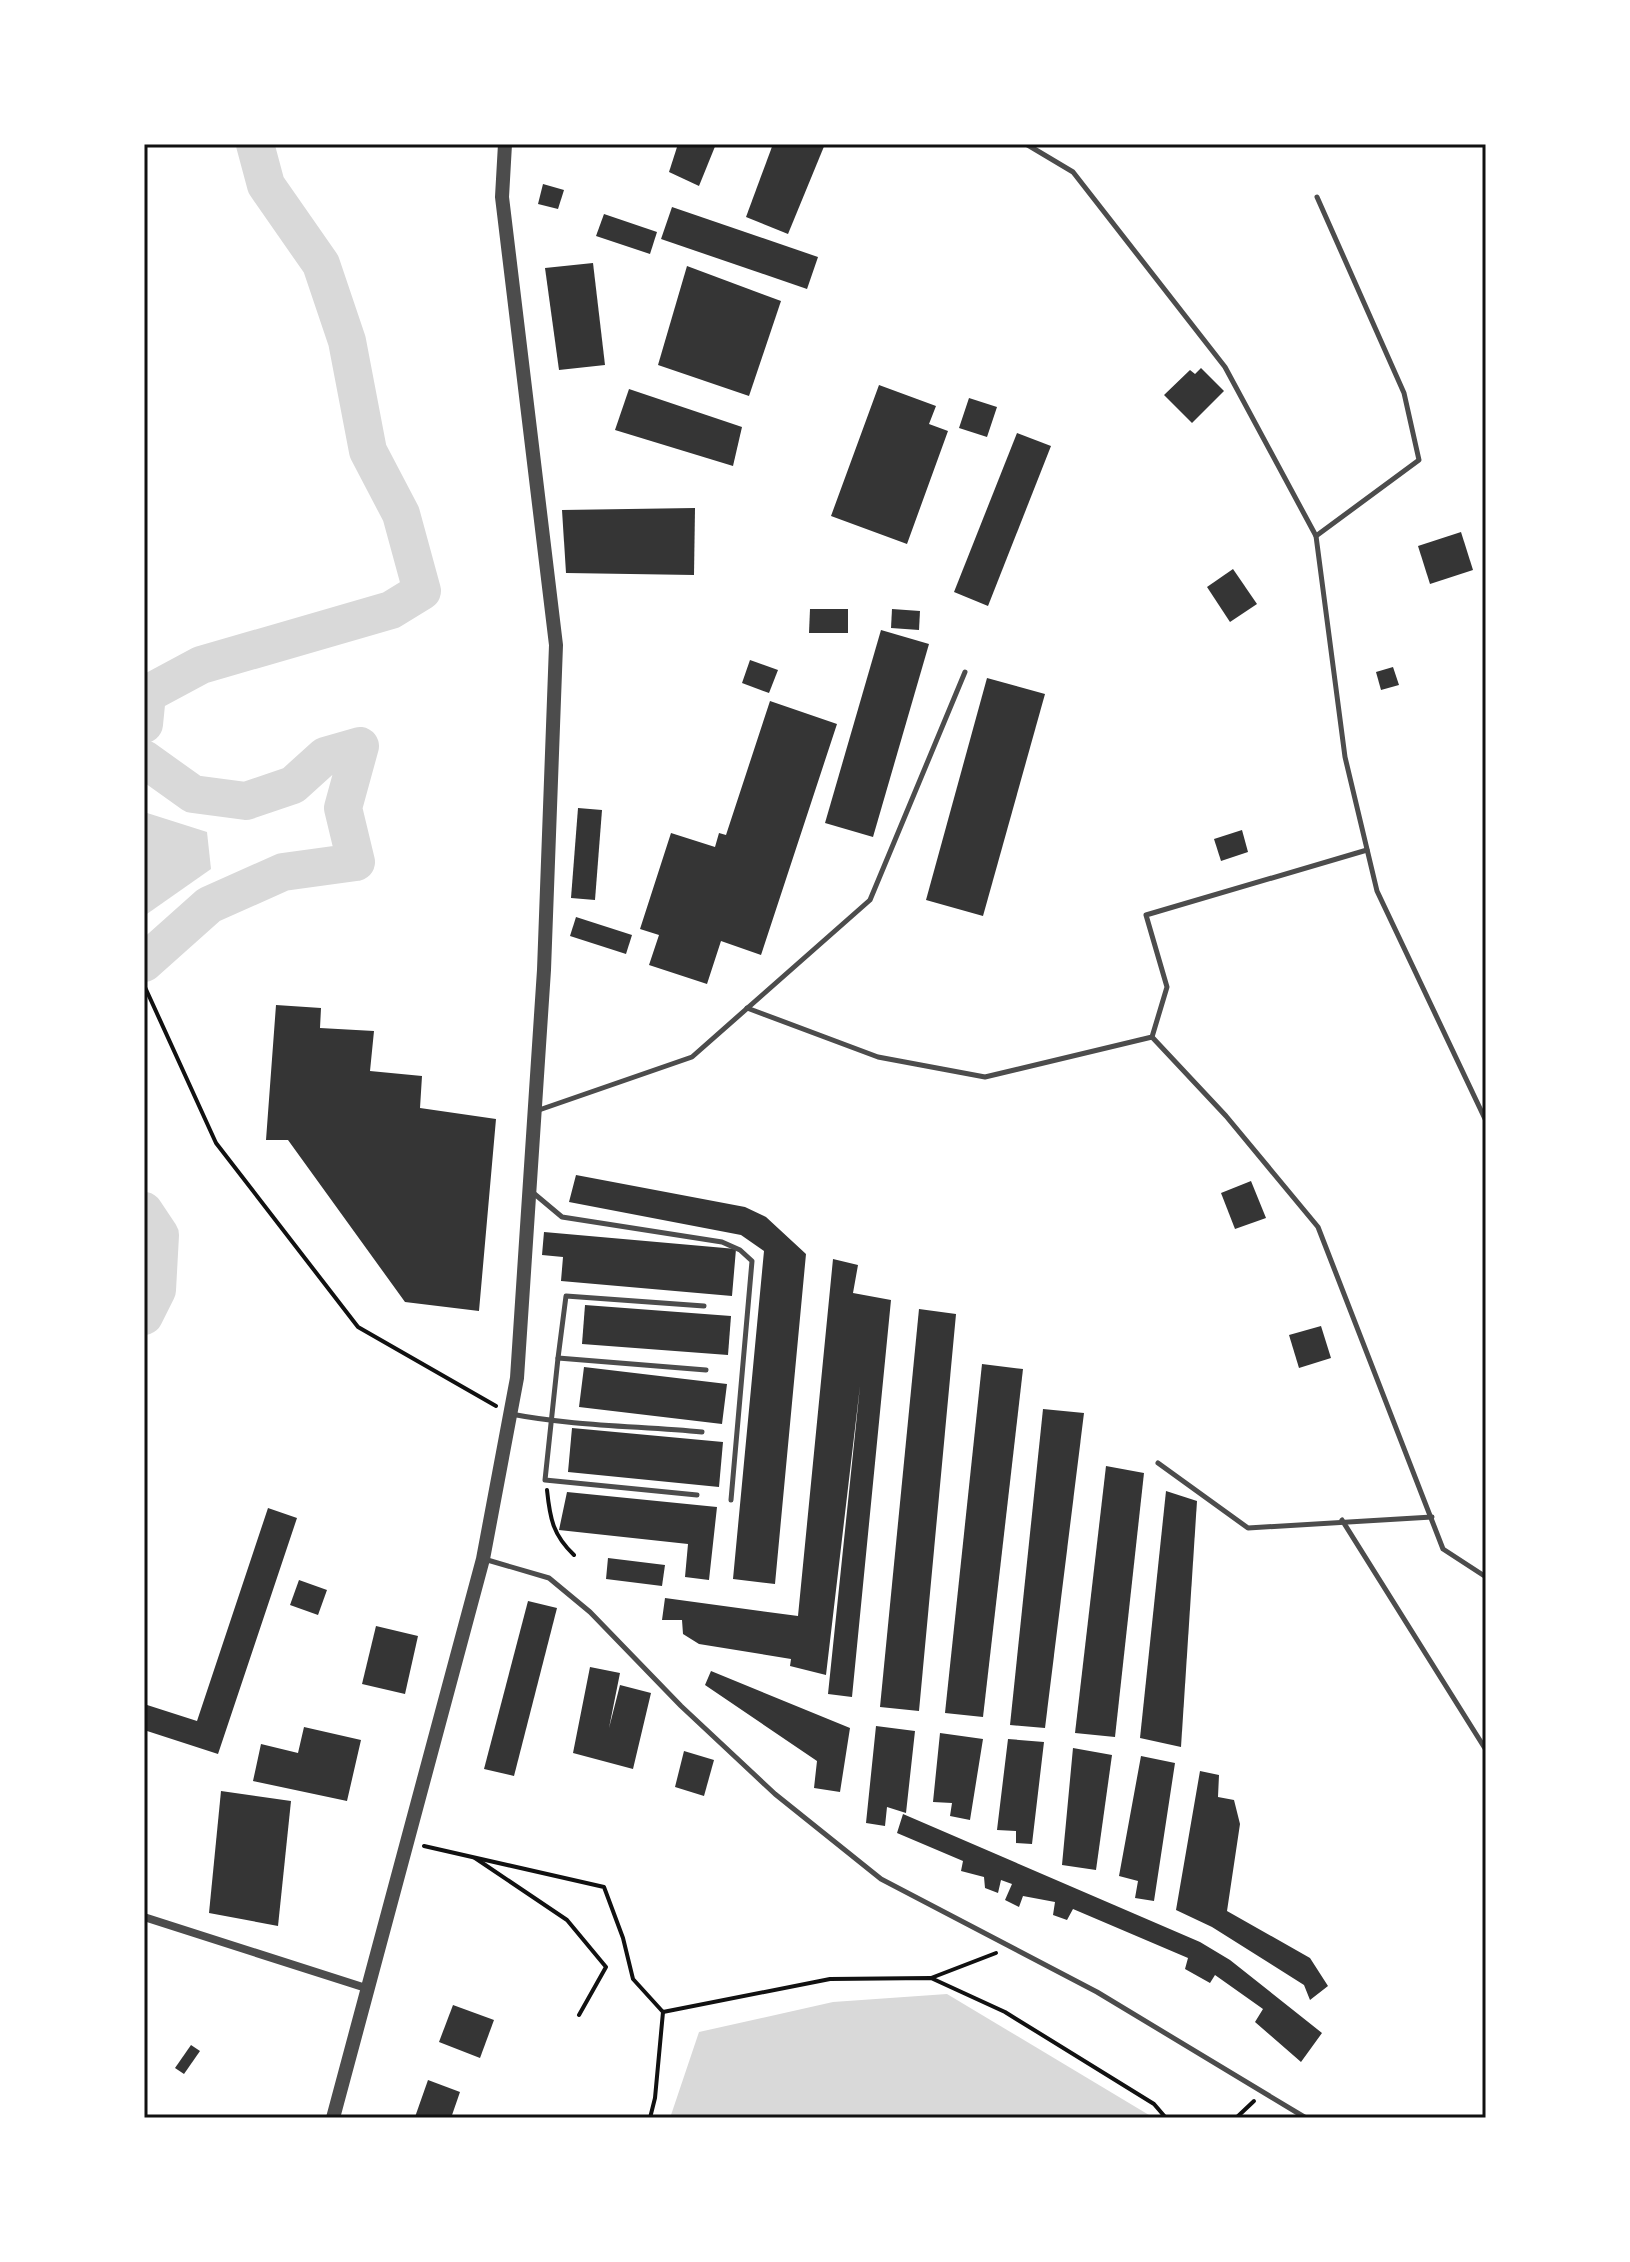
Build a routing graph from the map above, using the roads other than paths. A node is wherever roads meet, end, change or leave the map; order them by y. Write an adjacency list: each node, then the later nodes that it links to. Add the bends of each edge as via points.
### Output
1 (505, 144): 9 (street, via 502,197 556,645)
2 (1026, 144): 4 (lane, via 1073,172 1225,367)
3 (1317, 197): 4 (lane, via 1404,393 1419,460)
4 (1316, 536): 6 (lane, via 1345,757)
5 (965, 672): 7 (lane, via 870,900)
6 (1367, 850): 8 (lane, via 1146,915 1167,987); 10 (lane, via 1377,891)
7 (747, 1008): 8 (lane, via 878,1057 985,1077); 9 (lane, via 692,1057)
8 (1152, 1037): 21 (lane, via 1318,1227)
9 (534, 1112): 11 (street)
10 (1486, 1121)
11 (529, 1189): 15 (street); 20 (lane, via 562,1217 722,1242 752,1261)
12 (704, 1306): 13 (lane, via 566,1296)
13 (558, 1358): 14 (lane); 16 (lane)
14 (706, 1370)
15 (510, 1414): 16 (lane); 23 (street)
16 (550, 1421): 17 (lane); 19 (lane, via 545,1480)
17 (702, 1432)
18 (1158, 1463): 22 (lane, via 1248,1528)
19 (697, 1495)
20 (731, 1500)
21 (1432, 1517): 22 (lane); 24 (lane, via 1443,1549)
22 (1342, 1520): 25 (lane)
23 (483, 1559): 27 (street); 29 (lane, via 549,1578 775,1794 881,1879 1097,1992)
24 (1486, 1577)
25 (1486, 1750)
26 (144, 1917): 27 (street)
27 (369, 1989): 28 (street)
28 (333, 2118)
29 (1306, 2118)

